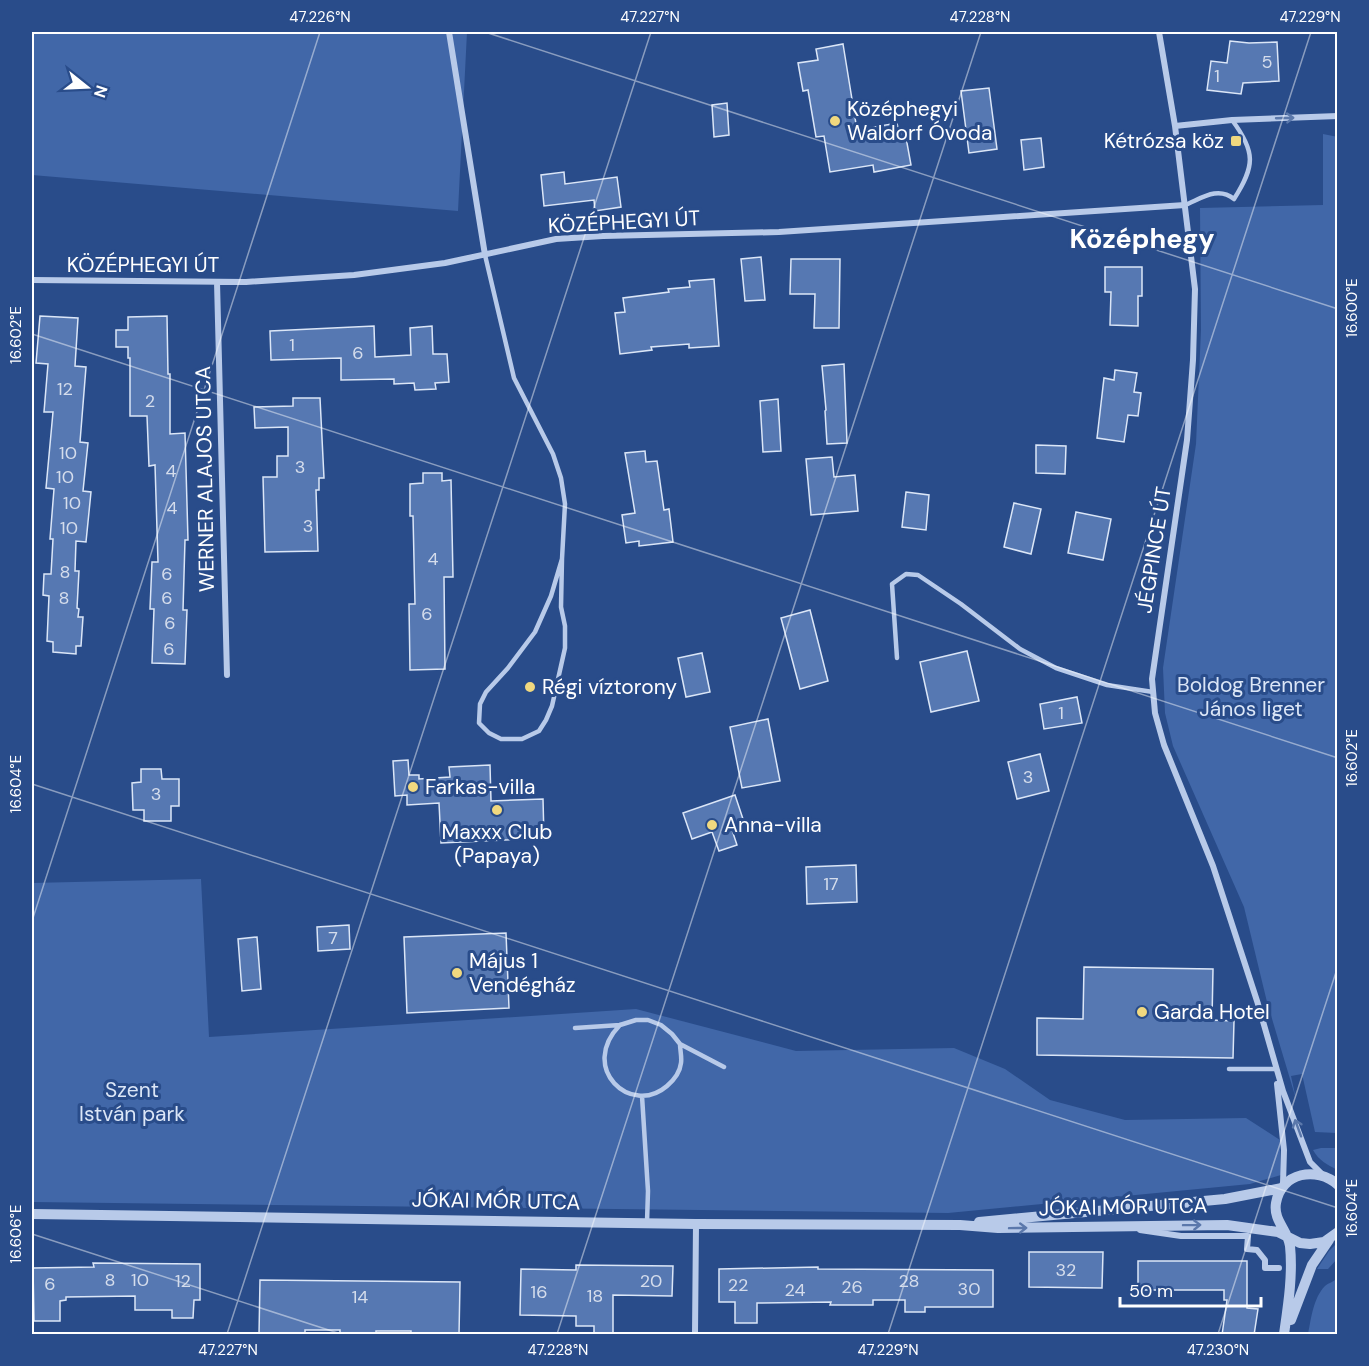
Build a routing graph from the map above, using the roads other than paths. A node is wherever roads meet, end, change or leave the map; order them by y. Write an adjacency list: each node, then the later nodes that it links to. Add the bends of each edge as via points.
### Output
1 (449, 32): 7 (street)
2 (1159, 32): 5 (street, JÉGPINCE ÚT)
3 (1338, 116): 4 (street, one-way to 3)
4 (1232, 120): 5 (street); 6 (lane, via 1250,149 1246,181 1234,199 1227,193 1213,193)
5 (1175, 126): 6 (street, JÉGPINCE ÚT)
6 (1185, 205): 7 (street, KÖZÉPHEGYI ÚT, via 779,232 568,238); 13 (street, JÉGPINCE ÚT, via 1195,289 1193,360 1187,440)
7 (485, 255): 9 (street, KÖZÉPHEGYI ÚT, via 354,275); 10 (lane, via 514,378 561,478 565,504)
8 (32, 280): 9 (street, KÖZÉPHEGYI ÚT)
9 (217, 282): 12 (street, WERNER ALAJOS UTCA)
10 (562, 559): 10 (lane, via 535,632 480,704 479,723 501,739 522,739 539,731 552,706 565,648)
11 (897, 658): 13 (lane, via 892,584 906,574 918,575 1020,649 1056,668 1107,685)
12 (227, 675)
13 (1153, 692): 17 (street, JÉGPINCE ÚT, via 1164,745 1213,866)
14 (620, 1025): 15 (lane); 16 (lane, via 648,1020 662,1025); 21 (lane, via 605,1047 608,1075 616,1086)
15 (575, 1028)
16 (680, 1044): 18 (lane); 21 (lane, via 681,1063 674,1080 660,1092)
17 (1272, 1057): 20 (street, JÉGPINCE ÚT); 22 (street, JÉGPINCE ÚT, one-way to 17, via 1313,1167 1306,1154)
18 (724, 1067)
19 (1229, 1069): 20 (lane)
20 (1275, 1069): 24 (street, JÉGPINCE ÚT, via 1284,1150)
21 (642, 1096): 26 (lane)
22 (1327, 1177): 23 (street); 24 (street, JÓKAI MÓR UTCA, via 1301,1174)
23 (1337, 1185)
24 (1282, 1188): 28 (street, JÓKAI MÓR UTCA, via 1225,1199); 30 (street, via 1276,1212)
25 (32, 1214): 26 (street, JÓKAI MÓR UTCA)
26 (647, 1223): 27 (street, JÓKAI MÓR UTCA)
27 (696, 1224): 28 (street, JÓKAI MÓR UTCA); 33 (street)
28 (960, 1225): 29 (street, JÓKAI MÓR UTCA, one-way to 29)
29 (1113, 1227): 30 (street, JÓKAI MÓR UTCA, one-way to 30, via 1227,1225); 32 (street, via 1181,1236 1248,1236 1247,1248 1257,1250 1265,1260 1265,1268)
30 (1287, 1234): 31 (street, JÓKAI MÓR UTCA, via 1307,1244 1317,1244); 34 (street, via 1291,1261)
31 (1335, 1235): 34 (street, via 1312,1265)
32 (1279, 1268)
33 (695, 1335)
34 (1285, 1335)

